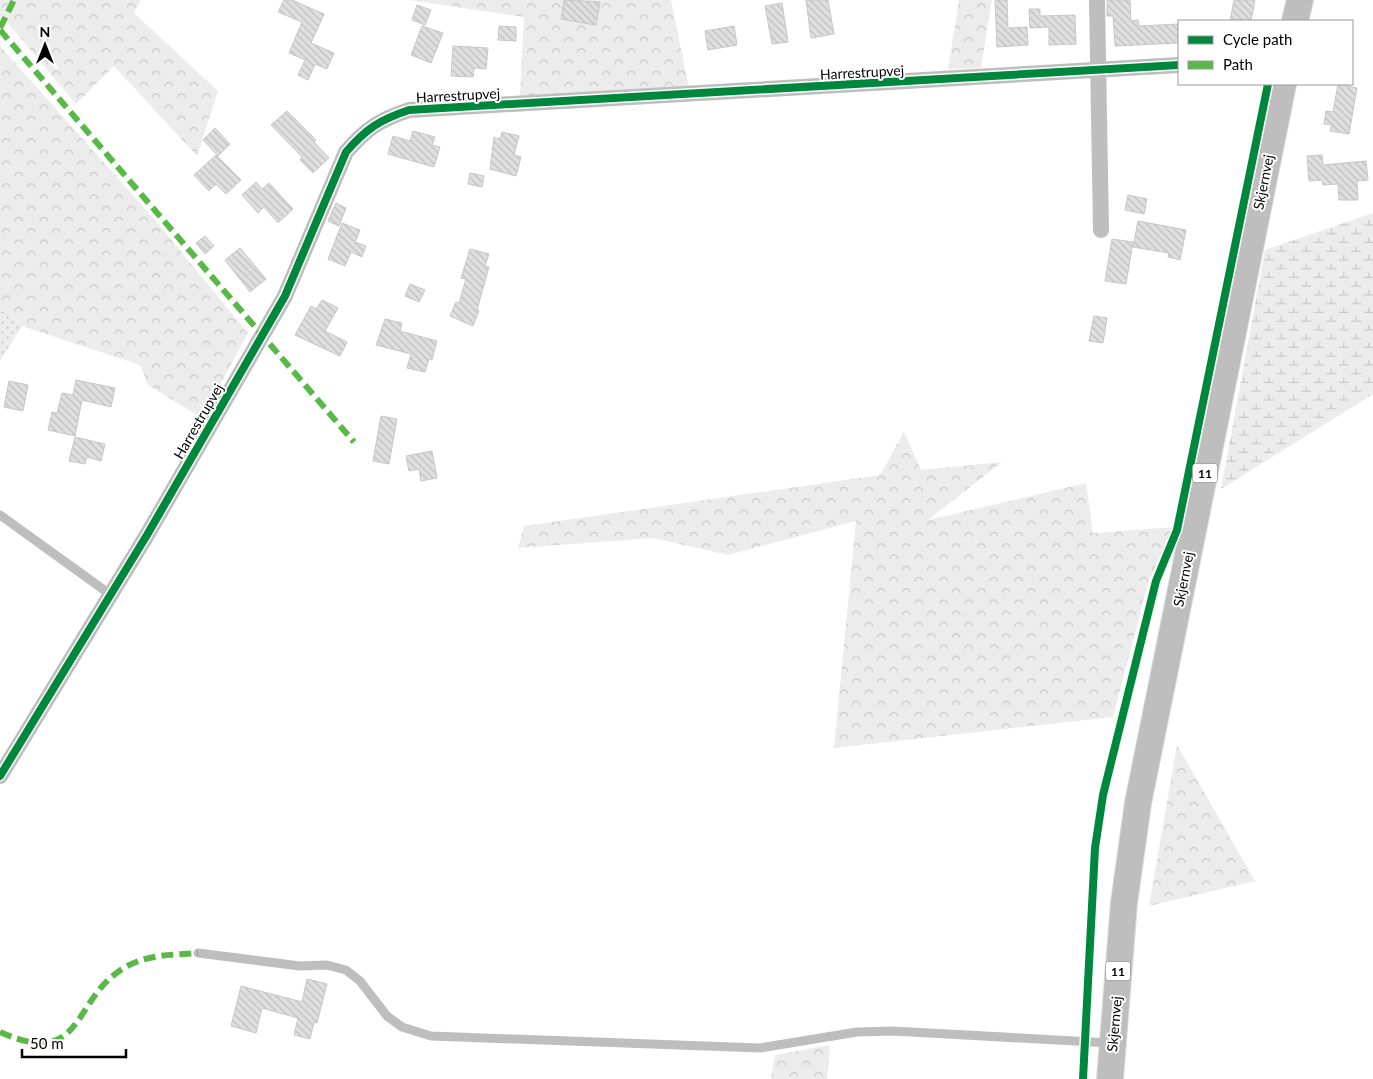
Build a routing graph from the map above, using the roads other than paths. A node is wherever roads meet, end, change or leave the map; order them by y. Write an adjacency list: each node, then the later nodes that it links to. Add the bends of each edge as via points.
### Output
1 (1097, 0): 5 (street)
2 (1300, 0): 3 (main road)
3 (1295, 20)
4 (1178, 66): 5 (street, Harrestrupvej)
5 (1099, 72): 7 (street); 9 (street, Harrestrupvej, via 408,110 382,119 362,133 346,152 285,296)
6 (1283, 85): 12 (main road, Skjernvej / 11, via 1138,803 1124,903)
7 (1100, 230)
8 (0, 514): 9 (lane)
9 (110, 595): 10 (street, Harrestrupvej)
10 (0, 776)
11 (198, 953): 12 (lane, via 300,966 327,965 346,970 360,981 387,1016 402,1027 431,1036 760,1048 857,1032 893,1031)
12 (1112, 1043): 13 (main road, Skjernvej / 11)
13 (1110, 1079)

